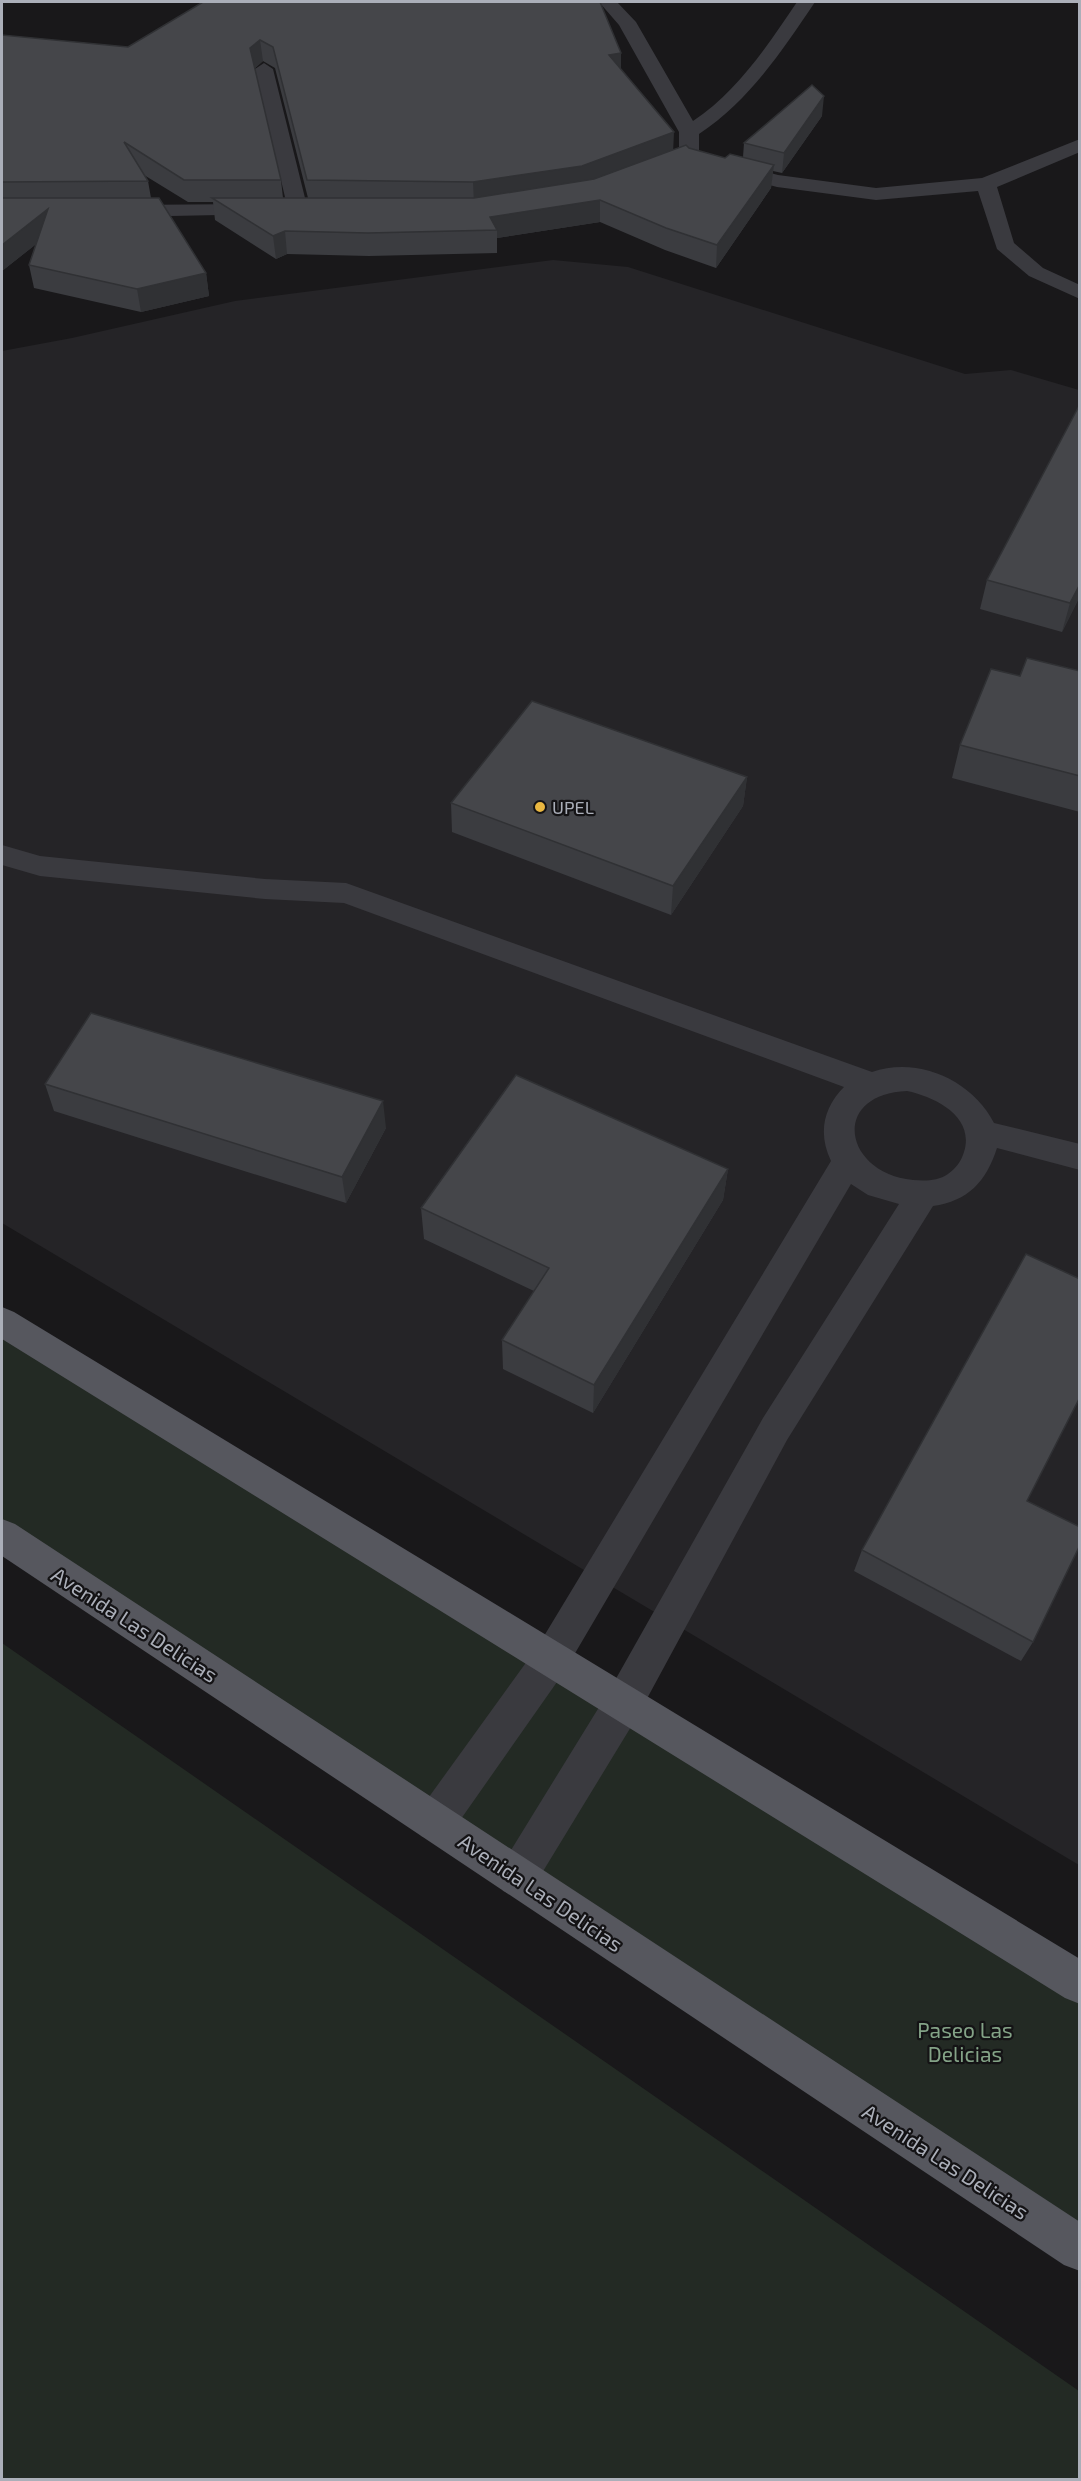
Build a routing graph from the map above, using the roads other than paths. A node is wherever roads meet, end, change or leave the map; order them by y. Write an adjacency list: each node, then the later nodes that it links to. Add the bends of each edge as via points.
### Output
1 (608, 2): 4 (street, via 627,22)
2 (806, 2): 4 (street, via 768,59 717,111)
3 (264, 69): 9 (street)
4 (689, 132): 6 (street)
5 (1080, 145): 8 (street)
6 (689, 158): 7 (street); 8 (street, via 777,182 876,194)
7 (638, 176)
8 (986, 184): 12 (street, via 1005,245 1036,272)
9 (298, 210): 10 (street); 11 (street)
10 (321, 210)
11 (108, 211)
12 (1080, 292)
13 (2, 855): 14 (street, via 40,866 265,889 346,893)
14 (871, 1084): 15 (street, via 898,1079 926,1082 943,1089 971,1110); 17 (street, via 851,1097 839,1116 838,1138)
15 (982, 1132): 16 (street); 18 (street, via 982,1154 971,1174 951,1189)
16 (1080, 1157)
17 (848, 1161): 18 (street, via 867,1179 894,1191); 21 (street)
18 (923, 1194): 22 (street, via 775,1429)
19 (2, 1322): 21 (main road)
20 (2, 1536): 23 (main road, Avenida Las Delicias)
21 (551, 1659): 22 (main road); 23 (street)
22 (623, 1704): 24 (street); 25 (main road)
23 (435, 1822): 24 (main road, Avenida Las Delicias)
24 (517, 1877): 26 (main road, Avenida Las Delicias)
25 (1080, 1983)
26 (1080, 2249)

